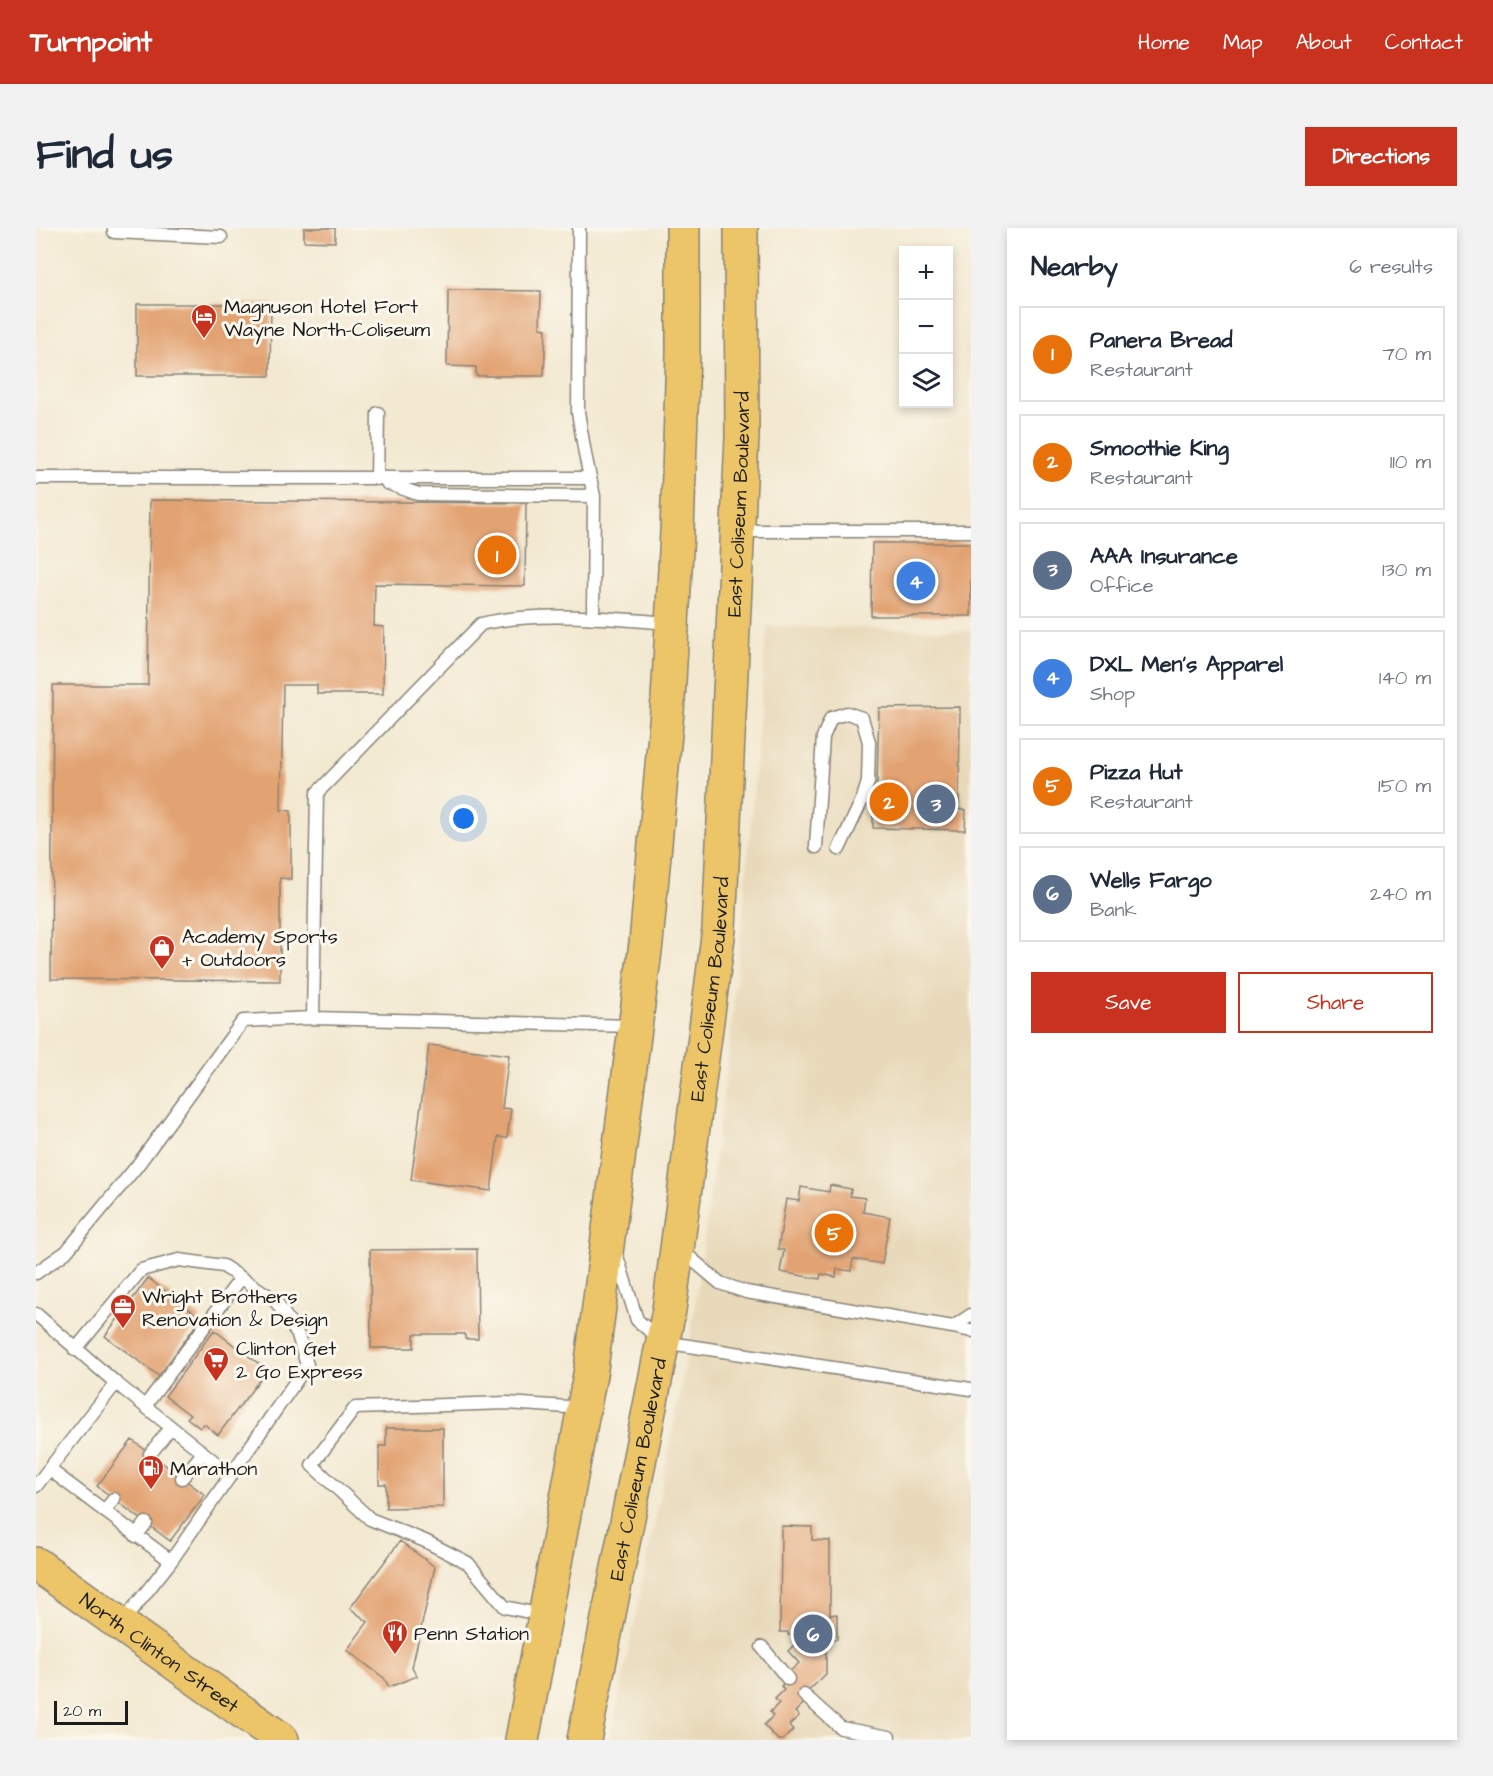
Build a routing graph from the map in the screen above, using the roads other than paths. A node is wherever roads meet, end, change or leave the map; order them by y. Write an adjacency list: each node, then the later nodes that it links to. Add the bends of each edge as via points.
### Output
1 (114, 228): 5 (lane, via 114,232)
2 (579, 228): 8 (lane, via 578,412)
3 (683, 228): 14 (main road, via 683,353)
4 (741, 228): 11 (main road, East Coliseum Boulevard, via 742,437)
5 (221, 237)
6 (378, 413): 9 (lane)
7 (36, 478): 9 (lane)
8 (590, 478): 9 (lane); 10 (lane)
9 (377, 479): 10 (lane, via 418,494)
10 (594, 496): 13 (lane)
11 (738, 531): 12 (lane); 20 (main road, East Coliseum Boulevard, via 718,930)
12 (971, 531)
13 (593, 618): 14 (lane); 17 (lane, via 504,618 481,624 317,793)
14 (672, 622): 18 (main road, via 658,818)
15 (816, 847): 16 (lane, via 824,737 831,718 847,713 862,718 870,742 868,782)
16 (839, 849)
17 (313, 1018): 18 (lane); 21 (lane, via 243,1021 130,1174 66,1252)
18 (636, 1026): 19 (main road)
19 (609, 1233): 27 (lane, via 637,1320); 32 (main road)
20 (677, 1247): 25 (lane, via 720,1283 746,1292); 27 (main road, East Coliseum Boulevard)
21 (36, 1273)
22 (241, 1278): 28 (lane, via 223,1266 179,1260 141,1270); 31 (lane); 37 (lane, via 275,1300 298,1335 307,1365)
23 (36, 1314): 28 (lane)
24 (971, 1315): 25 (lane)
25 (952, 1327): 26 (lane)
26 (971, 1331)
27 (663, 1342): 30 (lane); 54 (main road, East Coliseum Boulevard)
28 (75, 1350): 29 (lane)
29 (116, 1383): 31 (lane); 36 (lane)
30 (971, 1389)
31 (145, 1406): 33 (lane)
32 (584, 1408): 46 (main road); 46 (lane, via 507,1403 356,1408 312,1465 370,1519 468,1563 505,1607)
33 (171, 1427): 34 (lane); 35 (lane)
34 (202, 1453): 37 (lane); 38 (lane)
35 (150, 1454)
36 (48, 1469): 39 (lane); 41 (lane)
37 (231, 1475): 44 (lane)
38 (182, 1478)
39 (36, 1486)
40 (114, 1499): 41 (lane)
41 (104, 1511): 43 (lane)
42 (146, 1523): 43 (lane)
43 (136, 1536): 44 (lane)
44 (171, 1561): 47 (lane)
45 (36, 1564): 47 (main road, North Clinton Street)
46 (546, 1616): 53 (main road)
47 (121, 1624): 52 (main road, North Clinton Street)
48 (762, 1647): 49 (lane)
49 (789, 1679)
50 (804, 1695): 51 (lane, via 841,1728)
51 (889, 1737)
52 (282, 1740)
53 (522, 1740)
54 (585, 1740)

